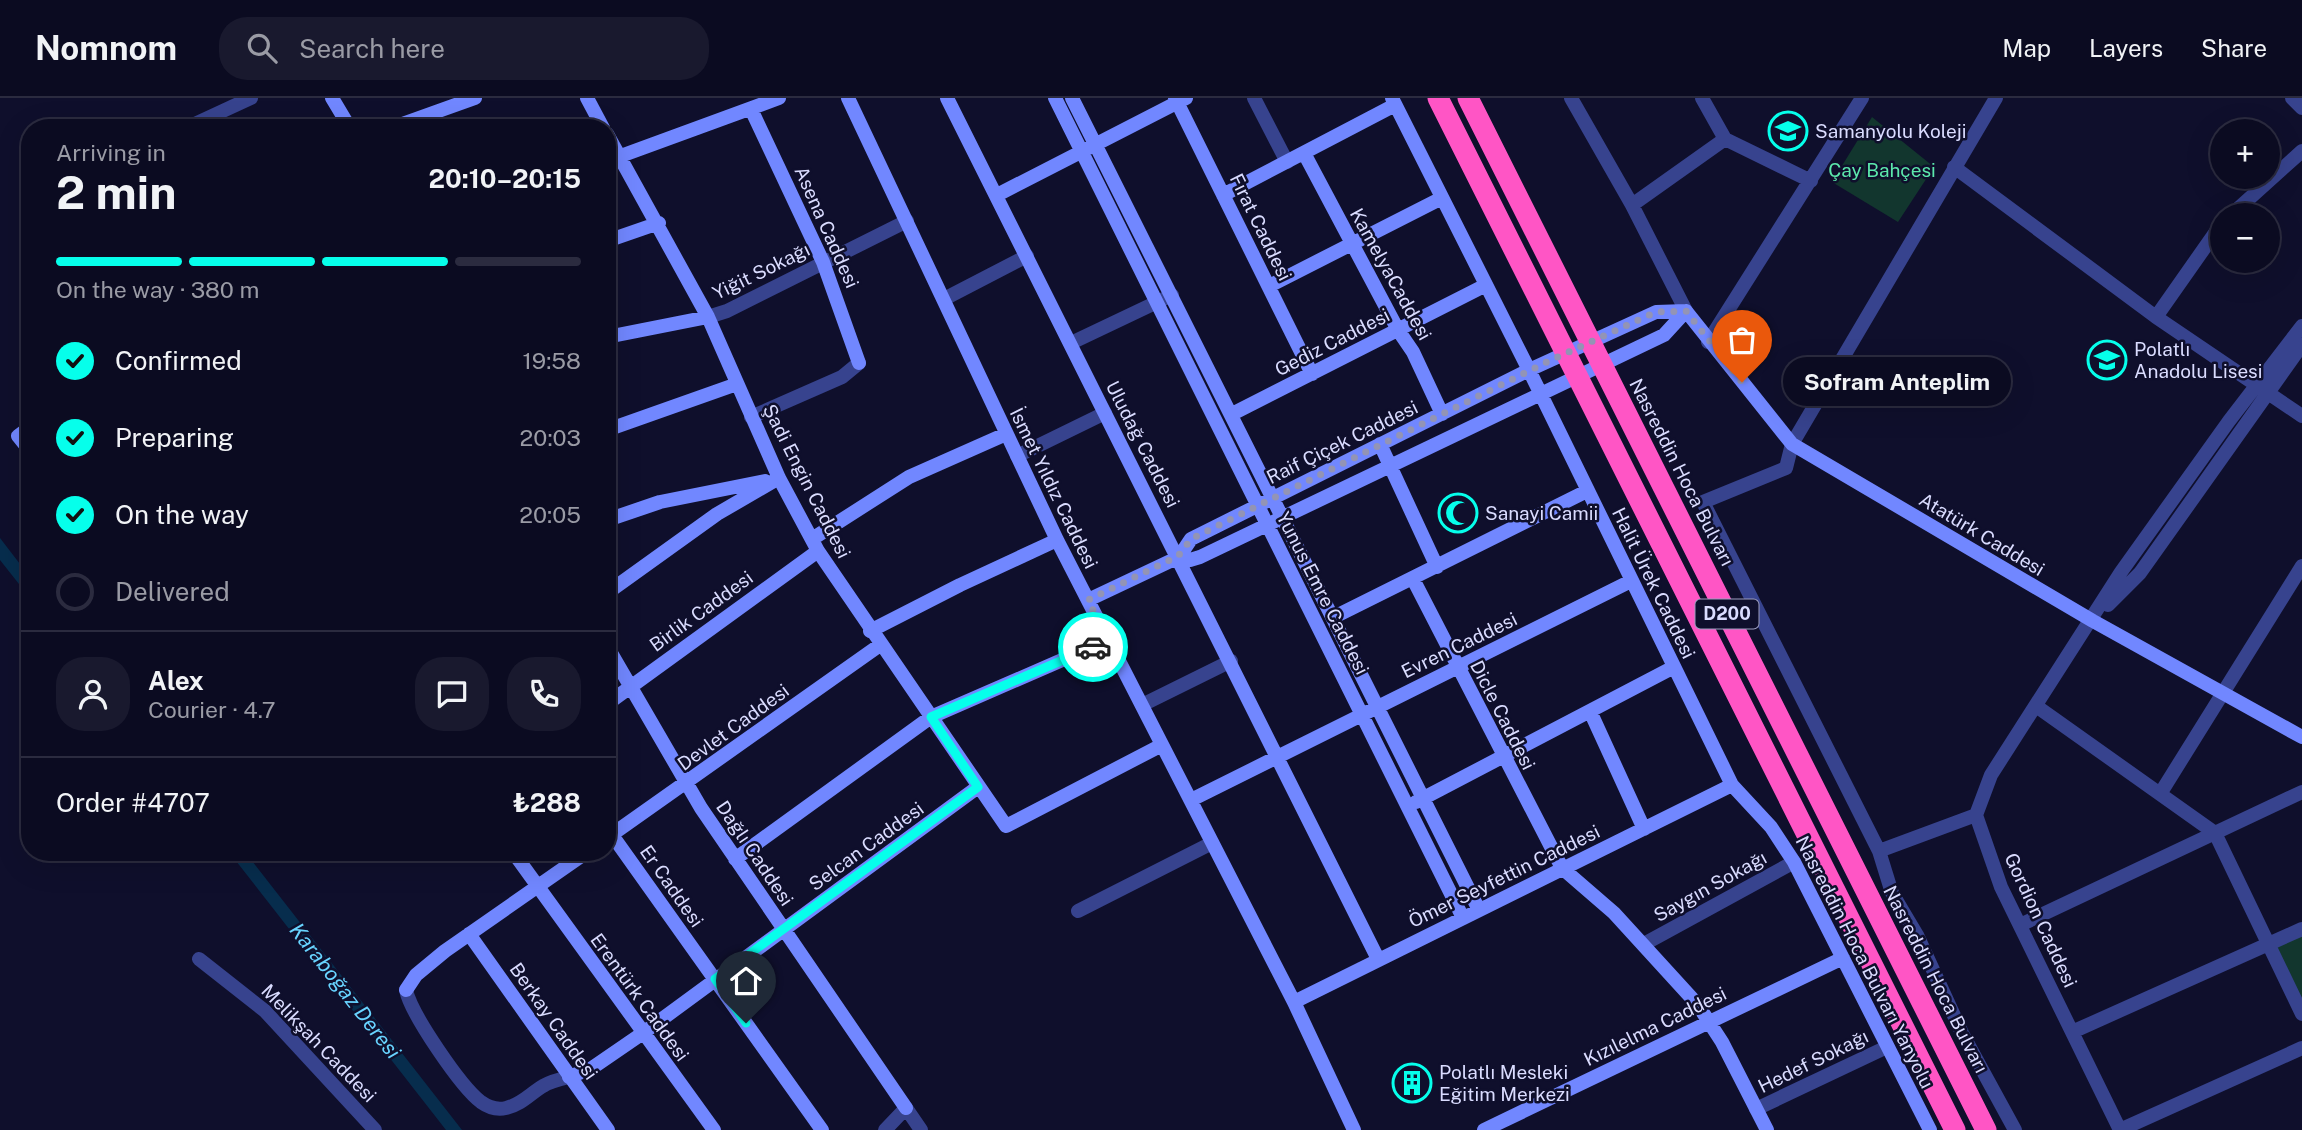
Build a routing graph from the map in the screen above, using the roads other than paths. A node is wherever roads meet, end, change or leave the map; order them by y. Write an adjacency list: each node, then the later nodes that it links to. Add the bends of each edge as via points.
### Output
1 (251, 98): 22 (street)
2 (332, 98): 23 (street)
3 (475, 98): 24 (street)
4 (587, 98): 25 (street)
5 (779, 98): 21 (street)
6 (848, 98): 41 (street, İsmet Yıldız Caddesi)
7 (947, 98): 36 (street, Uludağ Caddesi)
8 (1055, 98): 29 (street, Yunus Emre Caddesi)
9 (1072, 98): 27 (street, Yunus Emre Caddesi)
10 (1254, 98): 32 (street)
11 (1438, 98): 63 (highway, D200)
12 (1468, 98): 59 (highway, Nasreddin Hoca Bulvarı / D200)
13 (1571, 98): 40 (street)
14 (1702, 98): 26 (street)
15 (1996, 98): 34 (street)
16 (2292, 98): 20 (street)
17 (1179, 100): 27 (street); 37 (street, Fırat Caddesi)
18 (1859, 100): 35 (street)
19 (1394, 102): 30 (street); 38 (street, Halit Ürek Caddesi)
20 (2302, 108)
21 (751, 109): 31 (street); 47 (street, Asena Caddesi)
22 (206, 119)
23 (344, 119)
24 (416, 119)
25 (598, 119)
26 (1725, 139): 35 (street); 40 (street)
27 (1095, 145): 29 (street); 50 (street, Yunus Emre Caddesi)
28 (2302, 151): 39 (street)
29 (1082, 152): 36 (street); 52 (street, Yunus Emre Caddesi)
30 (1304, 153): 32 (street); 45 (street, KamelyaCaddesi)
31 (616, 159)
32 (1287, 162): 37 (street)
33 (616, 163): 42 (street, Şadi Engin Caddesi)
34 (1954, 167): 55 (street); 78 (street)
35 (1811, 181): 60 (street)
36 (997, 195): 46 (street, Uludağ Caddesi)
37 (1223, 195): 49 (street, Fırat Caddesi)
38 (1442, 198): 45 (street); 48 (street, Halit Ürek Caddesi)
39 (2244, 203)
40 (1632, 205): 53 (street)
41 (907, 221): 47 (street, Yiğit Sokağı); 51 (street, İsmet Yıldız Caddesi)
42 (659, 223): 43 (street); 54 (street, Şadi Engin Caddesi)
43 (616, 238)
44 (2210, 240): 55 (street)
45 (1352, 244): 49 (street); 57 (street, KamelyaCaddesi)
46 (1027, 256): 51 (street); 61 (street, Uludağ Caddesi)
47 (823, 262): 54 (street, Yiğit Sokağı); 75 (street, Asena Caddesi, via 859,363 842,377)
48 (1486, 285): 57 (street, Gediz Caddesi); 65 (street, Halit Ürek Caddesi)
49 (1269, 286): 66 (street, Fırat Caddesi)
50 (1172, 295): 52 (street); 72 (street, Yunus Emre Caddesi)
51 (944, 299): 77 (street, İsmet Yıldız Caddesi)
52 (1157, 302): 61 (street); 85 (street, Yunus Emre Caddesi)
53 (1686, 311): 59 (street, Raif Çiçek Caddesi, via 1656,312); 60 (street, Atatürk Caddesi); 64 (street, Raif Çiçek Caddesi, via 1664,335)
54 (708, 317): 58 (street); 68 (street, Şadi Engin Caddesi)
55 (2156, 317): 69 (street)
56 (2302, 326): 69 (street)
57 (1398, 330): 66 (street, Gediz Caddesi); 73 (street, KamelyaCaddesi)
58 (616, 335)
59 (1591, 342): 63 (street, Raif Çiçek Caddesi); 64 (highway, Nasreddin Hoca Bulvarı / D200)
60 (1708, 342): 78 (street, Atatürk Caddesi)
61 (1071, 343): 71 (street, Uludağ Caddesi)
62 (2302, 345): 69 (street)
63 (1565, 354): 65 (street, Raif Çiçek Caddesi); 67 (highway, D200)
64 (1602, 365): 67 (street, Raif Çiçek Caddesi); 175 (highway, Nasreddin Hoca Bulvarı / D200)
65 (1529, 370): 70 (street, Halit Ürek Caddesi); 73 (street, Raif Çiçek Caddesi)
66 (1312, 374): 72 (street, Gediz Caddesi)
67 (1576, 377): 70 (street, Raif Çiçek Caddesi); 174 (highway, D200)
68 (737, 384): 75 (street, Şadi Engin Caddesi); 76 (street)
69 (2262, 390): 74 (street); 99 (street, via 2140,573)
70 (1541, 393): 81 (street, Raif Çiçek Caddesi); 83 (street, Halit Ürek Caddesi)
71 (1105, 413): 80 (street); 91 (street, Uludağ Caddesi)
72 (1232, 414): 84 (street, Yunus Emre Caddesi)
73 (1442, 414): 79 (street, Raif Çiçek Caddesi)
74 (2302, 416)
75 (751, 417): 82 (street, Şadi Engin Caddesi)
76 (616, 427)
77 (1006, 434): 80 (street, İsmet Yıldız Caddesi); 90 (street, Birlik Caddesi, via 909,477)
78 (1792, 443): 99 (street, Atatürk Caddesi); 134 (street, via 1786,468 1703,502)
79 (1380, 444): 81 (street); 84 (street, Raif Çiçek Caddesi)
80 (1017, 456): 89 (street, İsmet Yıldız Caddesi)
81 (1390, 466): 87 (street, Raif Çiçek Caddesi); 92 (street)
82 (779, 478): 86 (street, via 660,502); 90 (street, Şadi Engin Caddesi); 96 (street, via 717,514)
83 (1587, 491): 92 (street); 95 (street, Halit Ürek Caddesi)
84 (1274, 497): 85 (street, Raif Çiçek Caddesi); 87 (street, Yunus Emre Caddesi)
85 (1258, 506): 88 (street, Yunus Emre Caddesi); 91 (street, Raif Çiçek Caddesi, via 1191,539)
86 (616, 517)
87 (1284, 517): 88 (street, Raif Çiçek Caddesi); 98 (street, Yunus Emre Caddesi)
88 (1268, 525): 91 (street, Raif Çiçek Caddesi, via 1200,557); 114 (street, Yunus Emre Caddesi)
89 (1057, 540): 97 (street, İsmet Yıldız Caddesi); 100 (street)
90 (815, 545): 100 (street, Şadi Engin Caddesi); 107 (street, Birlik Caddesi)
91 (1178, 556): 97 (street, Raif Çiçek Caddesi); 104 (street, Uludağ Caddesi)
92 (1437, 567): 94 (street)
93 (2301, 570): 108 (street)
94 (1413, 579): 98 (street); 106 (street, Dicle Caddesi)
95 (1631, 581): 105 (street, Halit Ürek Caddesi); 106 (street, Evren Caddesi)
96 (616, 587)
97 (1088, 600): 101 (street, İsmet Yıldız Caddesi)
98 (1334, 617): 112 (street, Yunus Emre Caddesi)
99 (2092, 621): 108 (street, Atatürk Caddesi); 111 (street)
100 (870, 631): 102 (street, Şadi Engin Caddesi)
101 (1108, 640): 110 (street, İsmet Yıldız Caddesi); 115 (street)
102 (880, 645): 115 (street, Şadi Engin Caddesi); 120 (street, Devlet Caddesi)
103 (616, 661): 107 (street, Dağlı Caddesi)
104 (1231, 661): 110 (street); 118 (street, Uludağ Caddesi)
105 (1674, 667): 113 (street); 121 (street, Halit Ürek Caddesi)
106 (1457, 668): 112 (street, Evren Caddesi); 119 (street, Dicle Caddesi)
107 (631, 687): 109 (street, Birlik Caddesi); 120 (street, Dağlı Caddesi)
108 (2225, 694): 116 (street, Atatürk Caddesi); 124 (street)
109 (616, 698)
110 (1142, 705): 117 (street, İsmet Yıldız Caddesi)
111 (2036, 706): 124 (street); 128 (street, via 1991,775)
112 (1378, 707): 114 (street, Evren Caddesi); 125 (street, Yunus Emre Caddesi)
113 (1590, 711): 119 (street); 129 (street)
114 (1363, 715): 118 (street, Evren Caddesi); 127 (street, Yunus Emre Caddesi)
115 (931, 717): 122 (street, Şadi Engin Caddesi); 135 (street)
116 (2302, 737)
117 (1162, 745): 122 (street, Şadi Engin Caddesi, via 1006,826); 126 (street, İsmet Yıldız Caddesi)
118 (1279, 757): 126 (street, Evren Caddesi); 152 (street, Uludağ Caddesi)
119 (1503, 757): 125 (street); 139 (street, Dicle Caddesi)
120 (685, 784): 130 (street, Devlet Caddesi); 135 (street, Dağlı Caddesi)
121 (1732, 785): 129 (street, Ömer Seyfettin Caddesi); 138 (street, Nasreddin Hoca Bulvarı Yanyolu, via 1771,827)
122 (978, 787): 146 (street, Selcan Caddesi)
123 (2302, 792): 131 (street)
124 (2160, 794): 131 (street)
125 (1423, 798): 127 (street); 141 (street, Yunus Emre Caddesi)
126 (1191, 800): 132 (street, İsmet Yıldız Caddesi)
127 (1409, 806): 143 (street, Yunus Emre Caddesi)
128 (1976, 815): 134 (street); 144 (street, Gordion Caddesi, via 2001,887)
129 (1644, 829): 139 (street, Ömer Seyfettin Caddesi)
130 (616, 832)
131 (2215, 833): 144 (street); 149 (street)
132 (1212, 843): 142 (street); 154 (street, İsmet Yıldız Caddesi)
133 (616, 844): 153 (street, Er Caddesi)
134 (1879, 851): 176 (street, via 1892,894)
135 (735, 859): 146 (street, Dağlı Caddesi)
136 (519, 861): 140 (street, Erentürk Caddesi)
137 (574, 861): 140 (street)
138 (1794, 862): 148 (street, Saygın Sokağı); 150 (street, Nasreddin Hoca Bulvarı Yanyolu)
139 (1562, 868): 141 (street, Ömer Seyfettin Caddesi); 148 (street)
140 (536, 887): 147 (street); 158 (street, Erentürk Caddesi)
141 (1479, 910): 143 (street, Ömer Seyfettin Caddesi)
142 (1078, 911)
143 (1463, 918): 152 (street, Ömer Seyfettin Caddesi)
144 (2020, 925): 157 (street, Gordion Caddesi)
145 (2302, 929): 149 (street)
146 (784, 930): 153 (street, Selcan Caddesi); 162 (street, Dağlı Caddesi)
147 (469, 934): 161 (street, Berkay Caddesi); 161 (street, via 425,967 405,990 440,1050 468,1089 488,1107 517,1104 542,1086)
148 (1644, 944): 156 (street)
149 (2269, 946): 155 (street); 157 (street)
150 (1843, 958): 156 (street, Kızılelma Caddesi); 159 (street, Nasreddin Hoca Bulvarı Yanyolu)
151 (199, 959): 165 (street, Melikşah Caddesi, via 265,1012)
152 (1378, 959): 154 (street, Ömer Seyfettin Caddesi)
153 (715, 979): 158 (street, Selcan Caddesi); 168 (street, Er Caddesi)
154 (1294, 1002): 171 (street, İsmet Yıldız Caddesi)
155 (2302, 1014)
156 (1709, 1021): 163 (street); 172 (street, Kızılelma Caddesi)
157 (2072, 1032): 177 (street, Gordion Caddesi)
158 (643, 1033): 161 (street, Selcan Caddesi, via 592,1068); 167 (street, Erentürk Caddesi)
159 (1887, 1047): 163 (street, Hedef Sokağı); 164 (street, Nasreddin Hoca Bulvarı Yanyolu)
160 (2302, 1048): 177 (street)
161 (569, 1077): 166 (street, Berkay Caddesi)
162 (906, 1108): 169 (street); 170 (street)
163 (1756, 1110): 173 (street)
164 (1925, 1128)
165 (375, 1130)
166 (608, 1130)
167 (714, 1130)
168 (822, 1130)
169 (886, 1130)
170 (921, 1130)
171 (1354, 1130)
172 (1484, 1130)
173 (1767, 1130)
174 (1955, 1130)
175 (1986, 1130)
176 (2015, 1130)
177 (2120, 1130)

